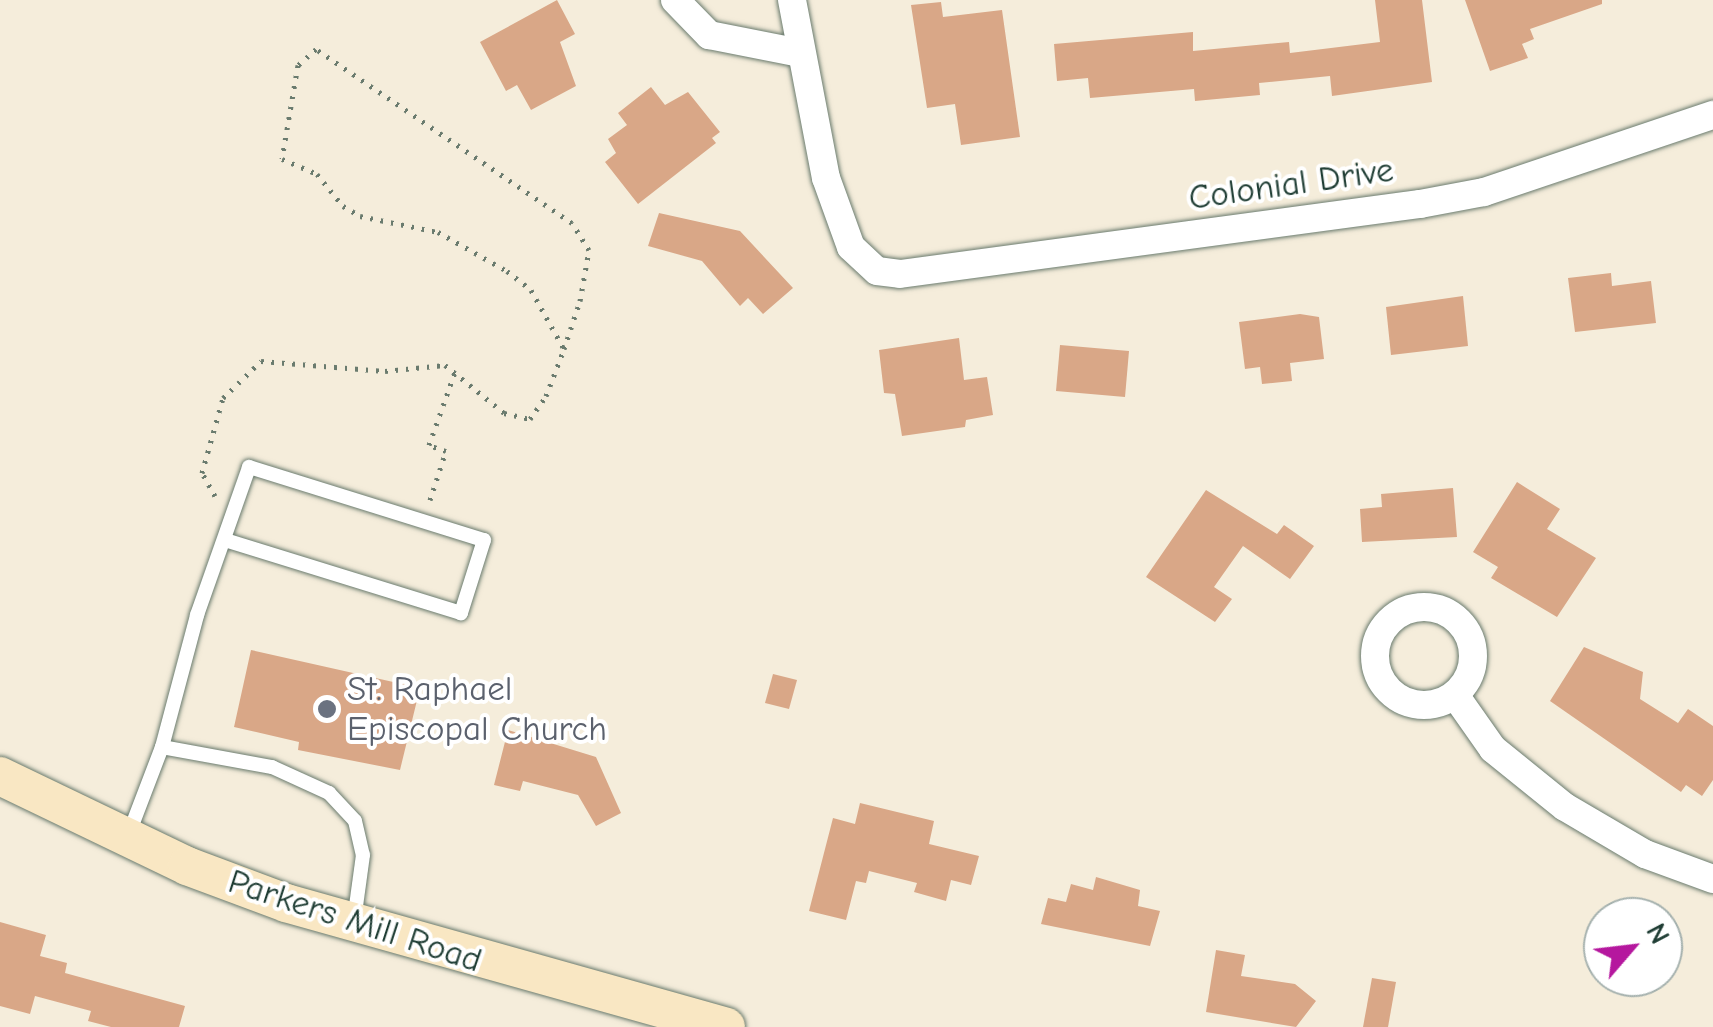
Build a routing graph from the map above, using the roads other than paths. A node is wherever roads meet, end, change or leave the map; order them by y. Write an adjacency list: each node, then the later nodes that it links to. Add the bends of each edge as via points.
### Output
1 (675, 0): 3 (street, via 709,35)
2 (792, 0): 3 (street)
3 (800, 54): 4 (street, Colonial Drive, via 844,234 869,267 900,274 1420,204 1501,186)
4 (1709, 114)
5 (225, 540): 5 (lane, via 250,467 484,540 461,613); 7 (lane)
6 (1455, 695): 10 (street, via 1492,749 1565,806 1645,854)
7 (162, 746): 9 (lane); 11 (lane, via 272,767 328,792 355,821 363,855)
8 (0, 776): 9 (main road, Parkers Mill Road)
9 (127, 839): 11 (main road, Parkers Mill Road)
10 (1713, 879)
11 (353, 925): 12 (main road, Parkers Mill Road)
12 (726, 1027)

